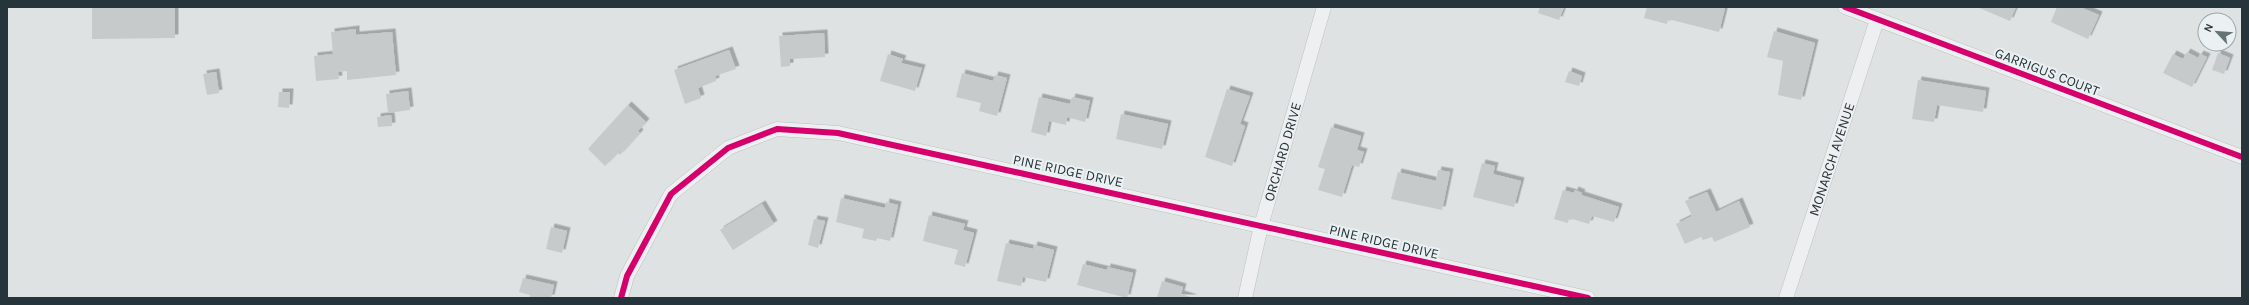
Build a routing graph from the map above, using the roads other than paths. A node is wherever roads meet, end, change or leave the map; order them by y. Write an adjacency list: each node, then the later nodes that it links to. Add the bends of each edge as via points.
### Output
1 (1324, 7): 5 (street, ORCHARD DRIVE)
2 (1845, 7): 3 (street, GARRIGUS COURT)
3 (1877, 20): 4 (street, GARRIGUS COURT); 9 (street, MONARCH AVENUE)
4 (2242, 158)
5 (1261, 226): 6 (street, PINE RIDGE DRIVE, via 838,133 777,129 728,148 671,194 627,276); 7 (street, ORCHARD DRIVE); 8 (street, PINE RIDGE DRIVE)
6 (621, 298)
7 (1245, 298)
8 (1588, 298)
9 (1786, 298)

